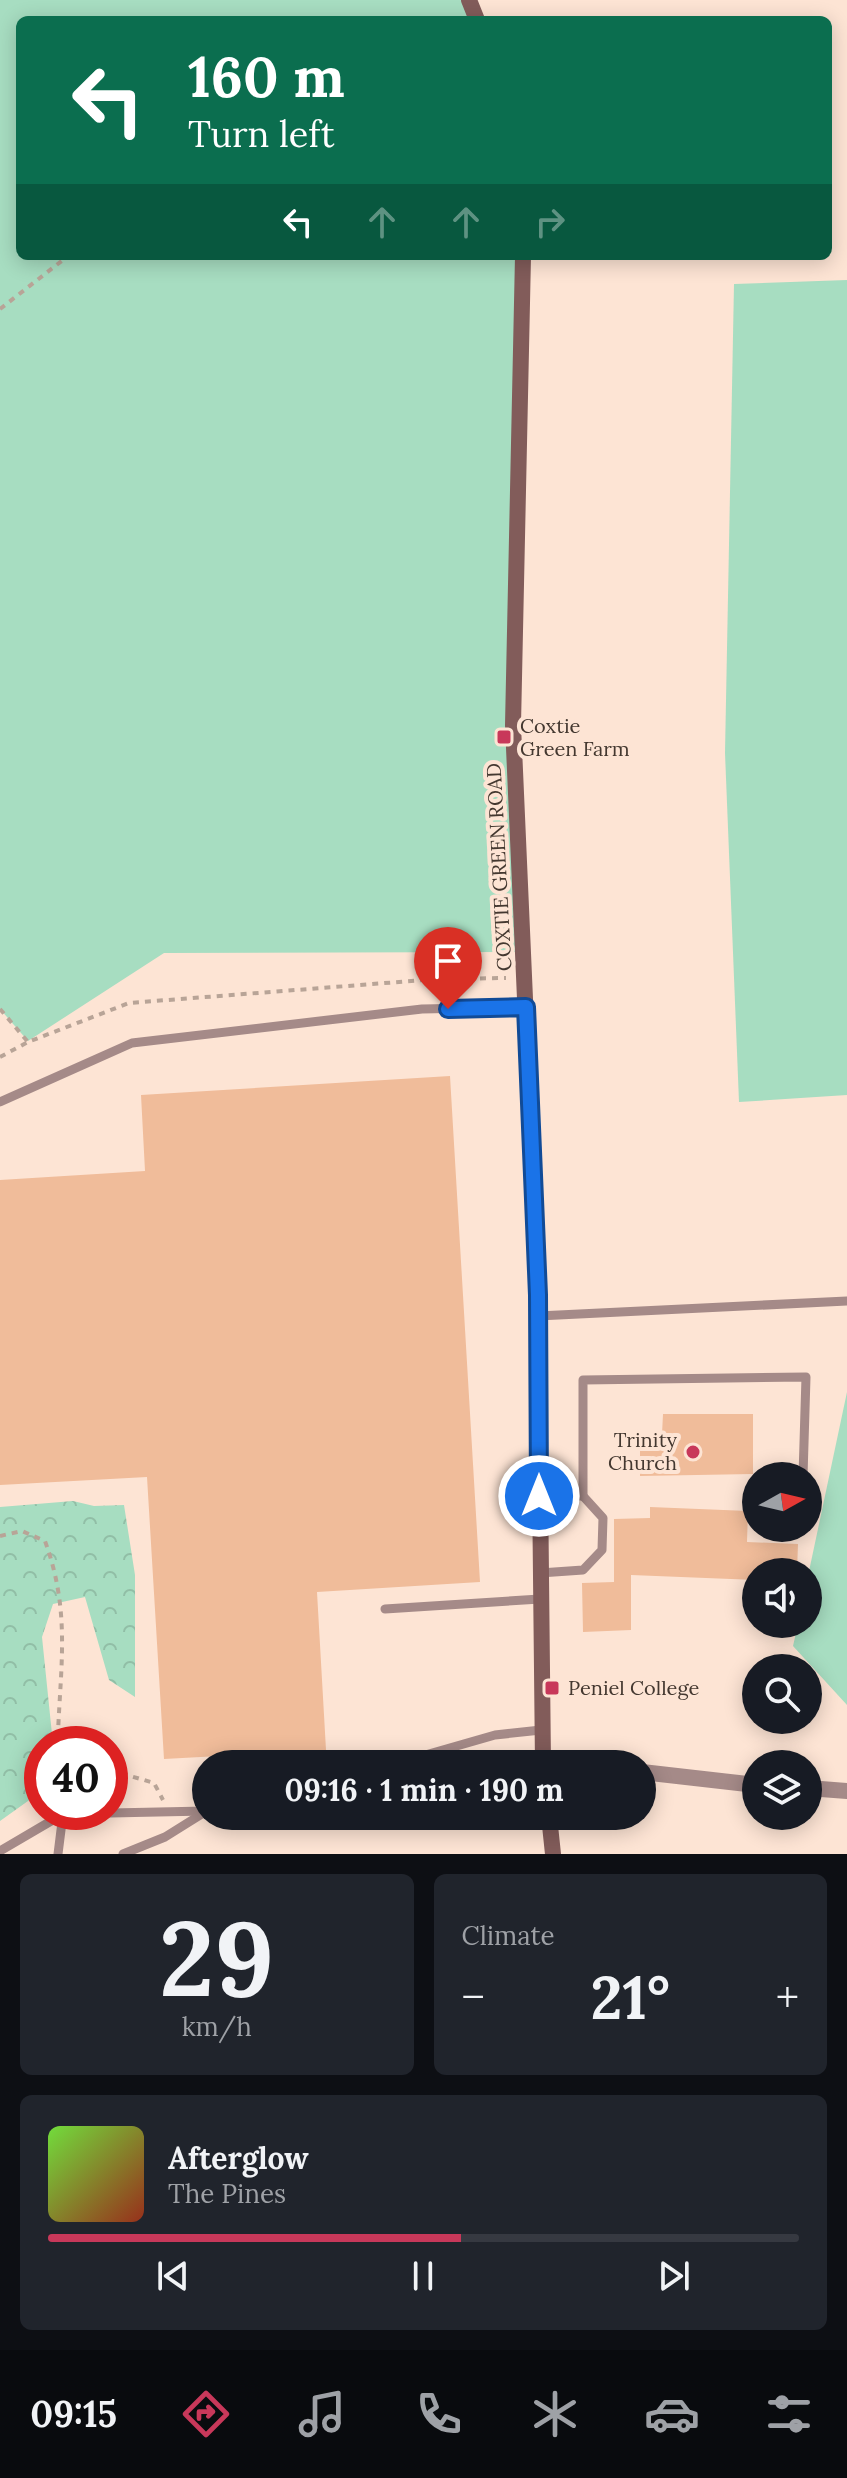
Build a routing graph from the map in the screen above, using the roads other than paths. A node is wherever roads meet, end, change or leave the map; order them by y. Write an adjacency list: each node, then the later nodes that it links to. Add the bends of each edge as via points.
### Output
1 (523, 260): 2 (street, COXTIE GREEN ROAD, via 513,725)
2 (526, 1007): 3 (lane, via 408,1011 132,1043); 5 (street, COXTIE GREEN ROAD)
3 (0, 1102)
4 (847, 1301): 5 (lane)
5 (538, 1316): 7 (street, COXTIE GREEN ROAD)
6 (803, 1462): 8 (lane, via 806,1377 583,1380)
7 (539, 1496): 8 (lane); 9 (street, COXTIE GREEN ROAD)
8 (583, 1496): 9 (lane, via 603,1518 602,1550 583,1570)
9 (540, 1573): 10 (street, COXTIE GREEN ROAD)
10 (540, 1599): 11 (lane); 12 (street, COXTIE GREEN ROAD)
11 (385, 1609)
12 (541, 1730): 13 (lane, via 495,1735); 14 (street, COXTIE GREEN ROAD)
13 (443, 1750)
14 (542, 1750)
15 (656, 1774): 16 (street)
16 (742, 1783)
17 (822, 1789): 18 (street)
18 (847, 1791)
19 (192, 1811): 20 (lane)
20 (128, 1813)
21 (192, 1820): 27 (lane)
22 (36, 1830): 25 (lane)
23 (61, 1830): 26 (lane)
24 (550, 1830): 28 (street)
25 (0, 1851)
26 (58, 1854)
27 (123, 1854)
28 (553, 1854)

